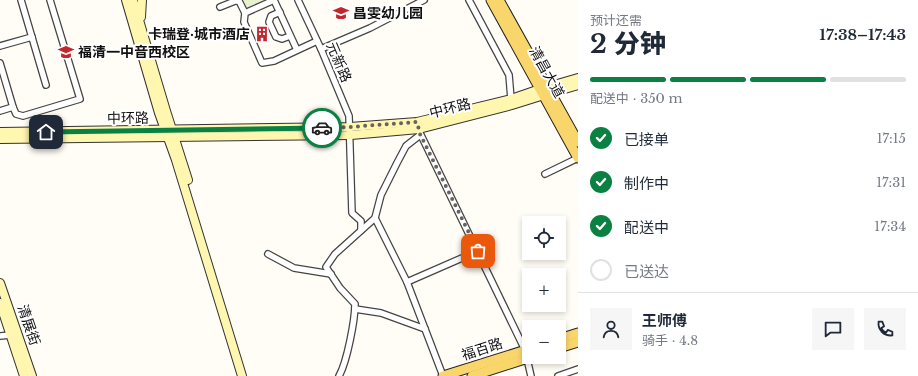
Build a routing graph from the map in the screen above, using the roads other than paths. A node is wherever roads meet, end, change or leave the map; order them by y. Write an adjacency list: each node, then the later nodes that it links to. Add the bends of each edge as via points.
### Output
1 (22, 0): 16 (street)
2 (50, 0): 27 (street, via 80,99 23,116 16,114)
3 (126, 0): 32 (street)
4 (133, 0): 14 (street)
5 (142, 0): 14 (street)
6 (298, 0): 17 (street, 元新路)
7 (424, 0): 19 (street, via 370,28)
8 (469, 0): 26 (street, via 509,75)
9 (491, 0): 25 (main road, 清昌大道)
10 (500, 0): 25 (main road, 清昌大道)
11 (220, 7): 13 (street, via 235,0 239,1)
12 (280, 12): 13 (street, via 274,0); 15 (street); 15 (street, via 271,16 269,22 276,37 282,40)
13 (245, 13): 20 (street, via 244,22 262,63 274,61)
14 (141, 29): 32 (street)
15 (290, 36): 20 (street)
16 (32, 37): 18 (street); 23 (street)
17 (317, 41): 19 (street, 元新路); 20 (street)
18 (0, 46)
19 (321, 49): 30 (street, 元新路, via 349,116)
20 (297, 50)
21 (0, 63): 27 (street)
22 (578, 78): 25 (street, 中环路)
23 (46, 85)
24 (578, 85): 25 (street, 中环路)
25 (546, 91): 26 (street, 中环路); 29 (street, 中环路, via 512,105); 34 (main road, 清昌大道); 35 (main road, 清昌大道)
26 (511, 98): 29 (street, 中环路)
27 (13, 107): 28 (street)
28 (0, 111)
29 (419, 128): 30 (street, 中环路); 37 (street, via 406,146 381,195); 39 (street)
30 (350, 131): 32 (street, 中环路); 38 (street, 元新路, via 352,212 362,221)
31 (0, 132): 32 (street, 中环路)
32 (170, 134): 33 (street, 中环路); 61 (street); 62 (street)
33 (0, 139)
34 (578, 142)
35 (578, 158): 36 (street)
36 (545, 174)
37 (375, 218): 38 (street); 42 (street)
38 (361, 230): 41 (street, via 335,254 326,267)
39 (478, 251): 42 (street); 51 (street)
40 (268, 254): 41 (street, via 294,268)
41 (331, 274): 45 (street, via 355,304)
42 (407, 282): 46 (street)
43 (0, 283): 57 (street, 清展街)
44 (0, 303): 48 (street, 清展街)
45 (355, 309): 46 (street, via 381,313); 63 (street, via 343,369)
46 (425, 329): 64 (street)
47 (578, 333): 50 (main road)
48 (11, 334): 49 (street); 57 (street, 清展街)
49 (0, 336)
50 (566, 337)
51 (522, 341)
52 (578, 342): 53 (main road)
53 (566, 346)
54 (522, 355): 64 (main road, 福百路)
55 (522, 355): 65 (main road, 福百路)
56 (529, 364): 66 (street)
57 (24, 370): 59 (street, 清展街); 60 (street, 清展街)
58 (578, 370): 67 (street)
59 (24, 376)
60 (33, 376)
61 (242, 376)
62 (248, 376)
63 (339, 376)
64 (443, 376)
65 (472, 376)
66 (531, 376)
67 (558, 376)

